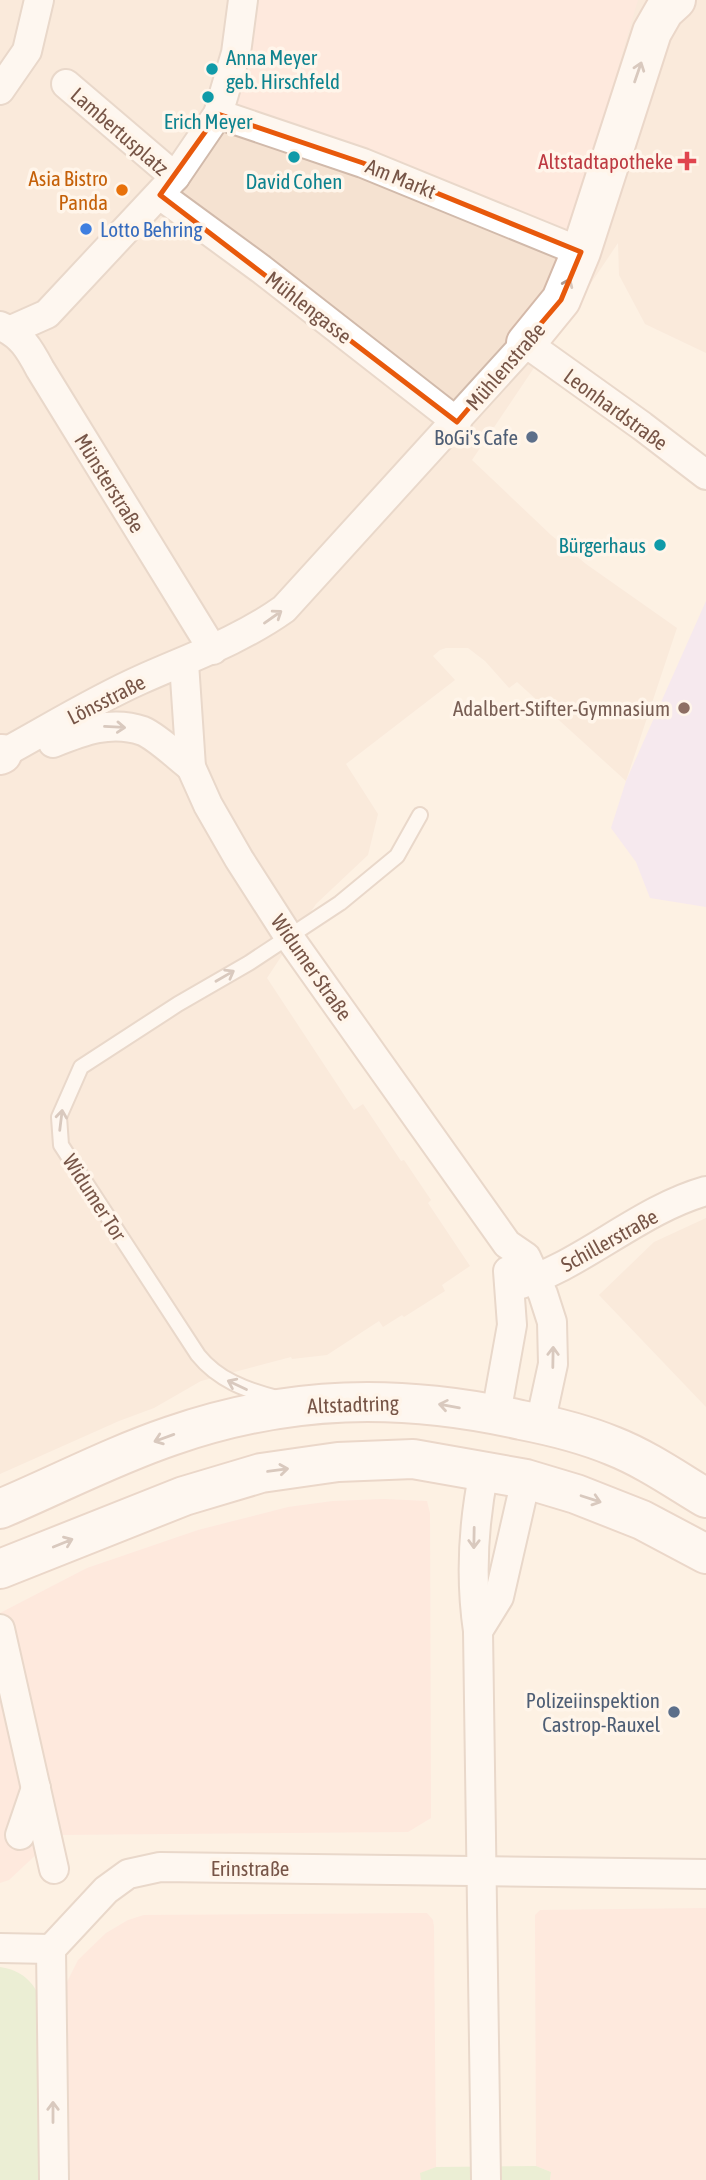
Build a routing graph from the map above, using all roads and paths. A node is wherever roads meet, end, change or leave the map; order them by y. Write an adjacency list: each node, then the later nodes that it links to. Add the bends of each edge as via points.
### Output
1 (39, 0): 5 (street, via 27,51)
2 (243, 0): 6 (street, via 236,53)
3 (676, 0): 8 (main road, Mühlenstraße, one-way to 3, via 652,32)
4 (66, 84): 7 (street, Lambertusplatz)
5 (0, 90)
6 (218, 114): 7 (street); 8 (street, Am Markt, via 363,163)
7 (167, 186): 9 (street, via 47,314); 11 (street, Mühlengasse, via 261,269)
8 (581, 252): 10 (main road, Mühlenstraße, one-way to 8, via 561,300)
9 (5, 328): 13 (street, Münsterstraße, via 29,347)
10 (526, 343): 11 (street, Mühlenstraße); 12 (street, Leonhardstraße)
11 (457, 422): 13 (street, Mühlenstraße, one-way to 11, via 284,610)
12 (706, 475)
13 (213, 650): 14 (street, Lönsstraße)
14 (184, 663): 15 (street, Lönsstraße, via 139,681); 16 (street, Widumer Straße)
15 (1, 754): 16 (street, Lönsstraße, one-way to 16, via 38,750 111,725 145,732)
16 (191, 767): 18 (street, Widumer Straße, via 239,859)
17 (420, 815): 18 (lane, Widumer Tor, via 397,856)
18 (289, 937): 20 (street, Widumer Straße, via 507,1244 526,1256); 21 (lane, Widumer Tor, one-way to 18, via 251,1391 208,1368 61,1145 59,1128 62,1107 81,1067)
19 (706, 1191): 20 (street, Schillerstraße)
20 (524, 1283): 22 (street); 23 (street, Widumer Straße, one-way to 20, via 554,1364 552,1322)
21 (302, 1405): 22 (main road, Altstadtring, one-way to 21, via 386,1400); 27 (main road, Altstadtring, one-way to 27, via 171,1436)
22 (496, 1414): 23 (main road, Altstadtring); 24 (main road)
23 (540, 1424): 25 (main road); 26 (main road, Altstadtring, via 612,1445)
24 (484, 1471): 25 (main road); 29 (main road, one-way to 24, via 184,1496 261,1473 338,1462 413,1459); 31 (street, one-way to 31, via 475,1517)
25 (526, 1479): 28 (main road, one-way to 28, via 604,1503); 31 (street, via 499,1598)
26 (706, 1498)
27 (0, 1509)
28 (706, 1554)
29 (0, 1569)
30 (0, 1629): 32 (street)
31 (478, 1631): 35 (street)
32 (36, 1788): 33 (street); 34 (street)
33 (20, 1835)
34 (54, 1869)
35 (481, 1870): 36 (street, Erinstraße); 38 (street, Erinstraße, via 160,1867 128,1874 106,1890); 40 (street)
36 (706, 1874)
37 (0, 1948): 38 (street)
38 (51, 1949): 39 (street, one-way to 38)
39 (54, 2180)
40 (486, 2180)

